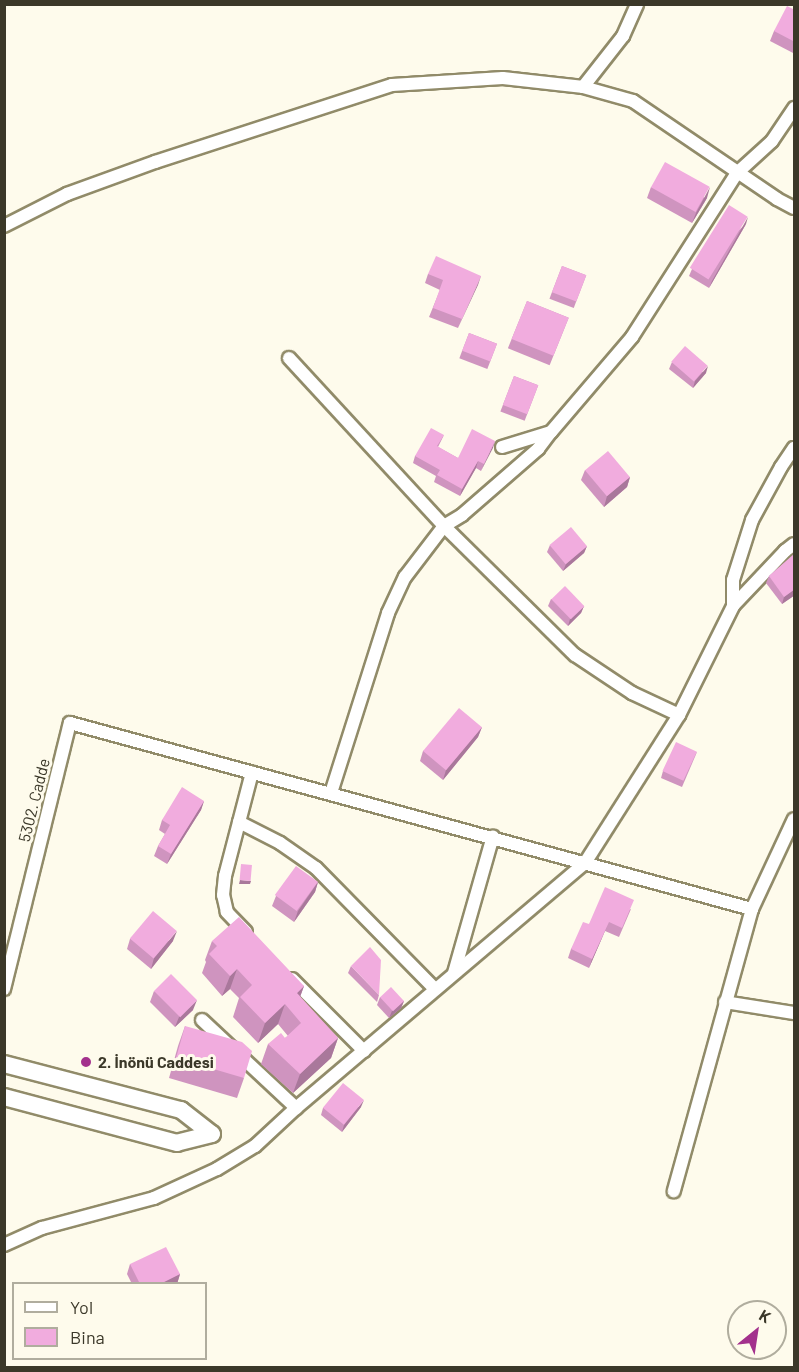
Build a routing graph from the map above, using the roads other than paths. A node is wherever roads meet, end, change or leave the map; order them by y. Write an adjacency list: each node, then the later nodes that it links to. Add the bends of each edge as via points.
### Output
1 (637, 4): 2 (street, via 623,36)
2 (583, 87): 4 (street, via 633,101); 6 (street, via 503,78 392,85 155,162 67,194)
3 (795, 108): 4 (street, via 772,141)
4 (737, 172): 5 (street); 8 (street, via 632,337)
5 (795, 208)
6 (4, 226)
7 (290, 358): 11 (street)
8 (551, 432): 9 (street); 11 (street, via 462,516)
9 (502, 447)
10 (795, 448): 13 (street, via 752,520 733,579)
11 (444, 526): 14 (street, via 575,656 632,693); 16 (street, via 394,596)
12 (795, 544): 13 (street)
13 (733, 606): 14 (street)
14 (679, 715): 20 (street)
15 (252, 772): 16 (street); 18 (street); 25 (street, 5302. Cadde, via 70,723)
16 (331, 793): 19 (street)
17 (795, 819): 21 (street)
18 (239, 822): 22 (street, via 225,876 223,904); 26 (street, via 316,868)
19 (493, 836): 20 (street); 24 (street)
20 (585, 863): 21 (street); 24 (street)
21 (752, 909): 27 (street)
22 (258, 944)
23 (282, 969): 30 (street)
24 (454, 973): 26 (street)
25 (4, 989)
26 (435, 989): 30 (street)
27 (725, 1002): 28 (street); 34 (street)
28 (795, 1014)
29 (202, 1020): 33 (street)
30 (364, 1051): 33 (street)
31 (4, 1064): 32 (main road, via 181,1110 212,1134 177,1143)
32 (4, 1097)
33 (296, 1108): 35 (street, via 255,1146 185,1184 154,1198 42,1228)
34 (674, 1191)
35 (4, 1245)

